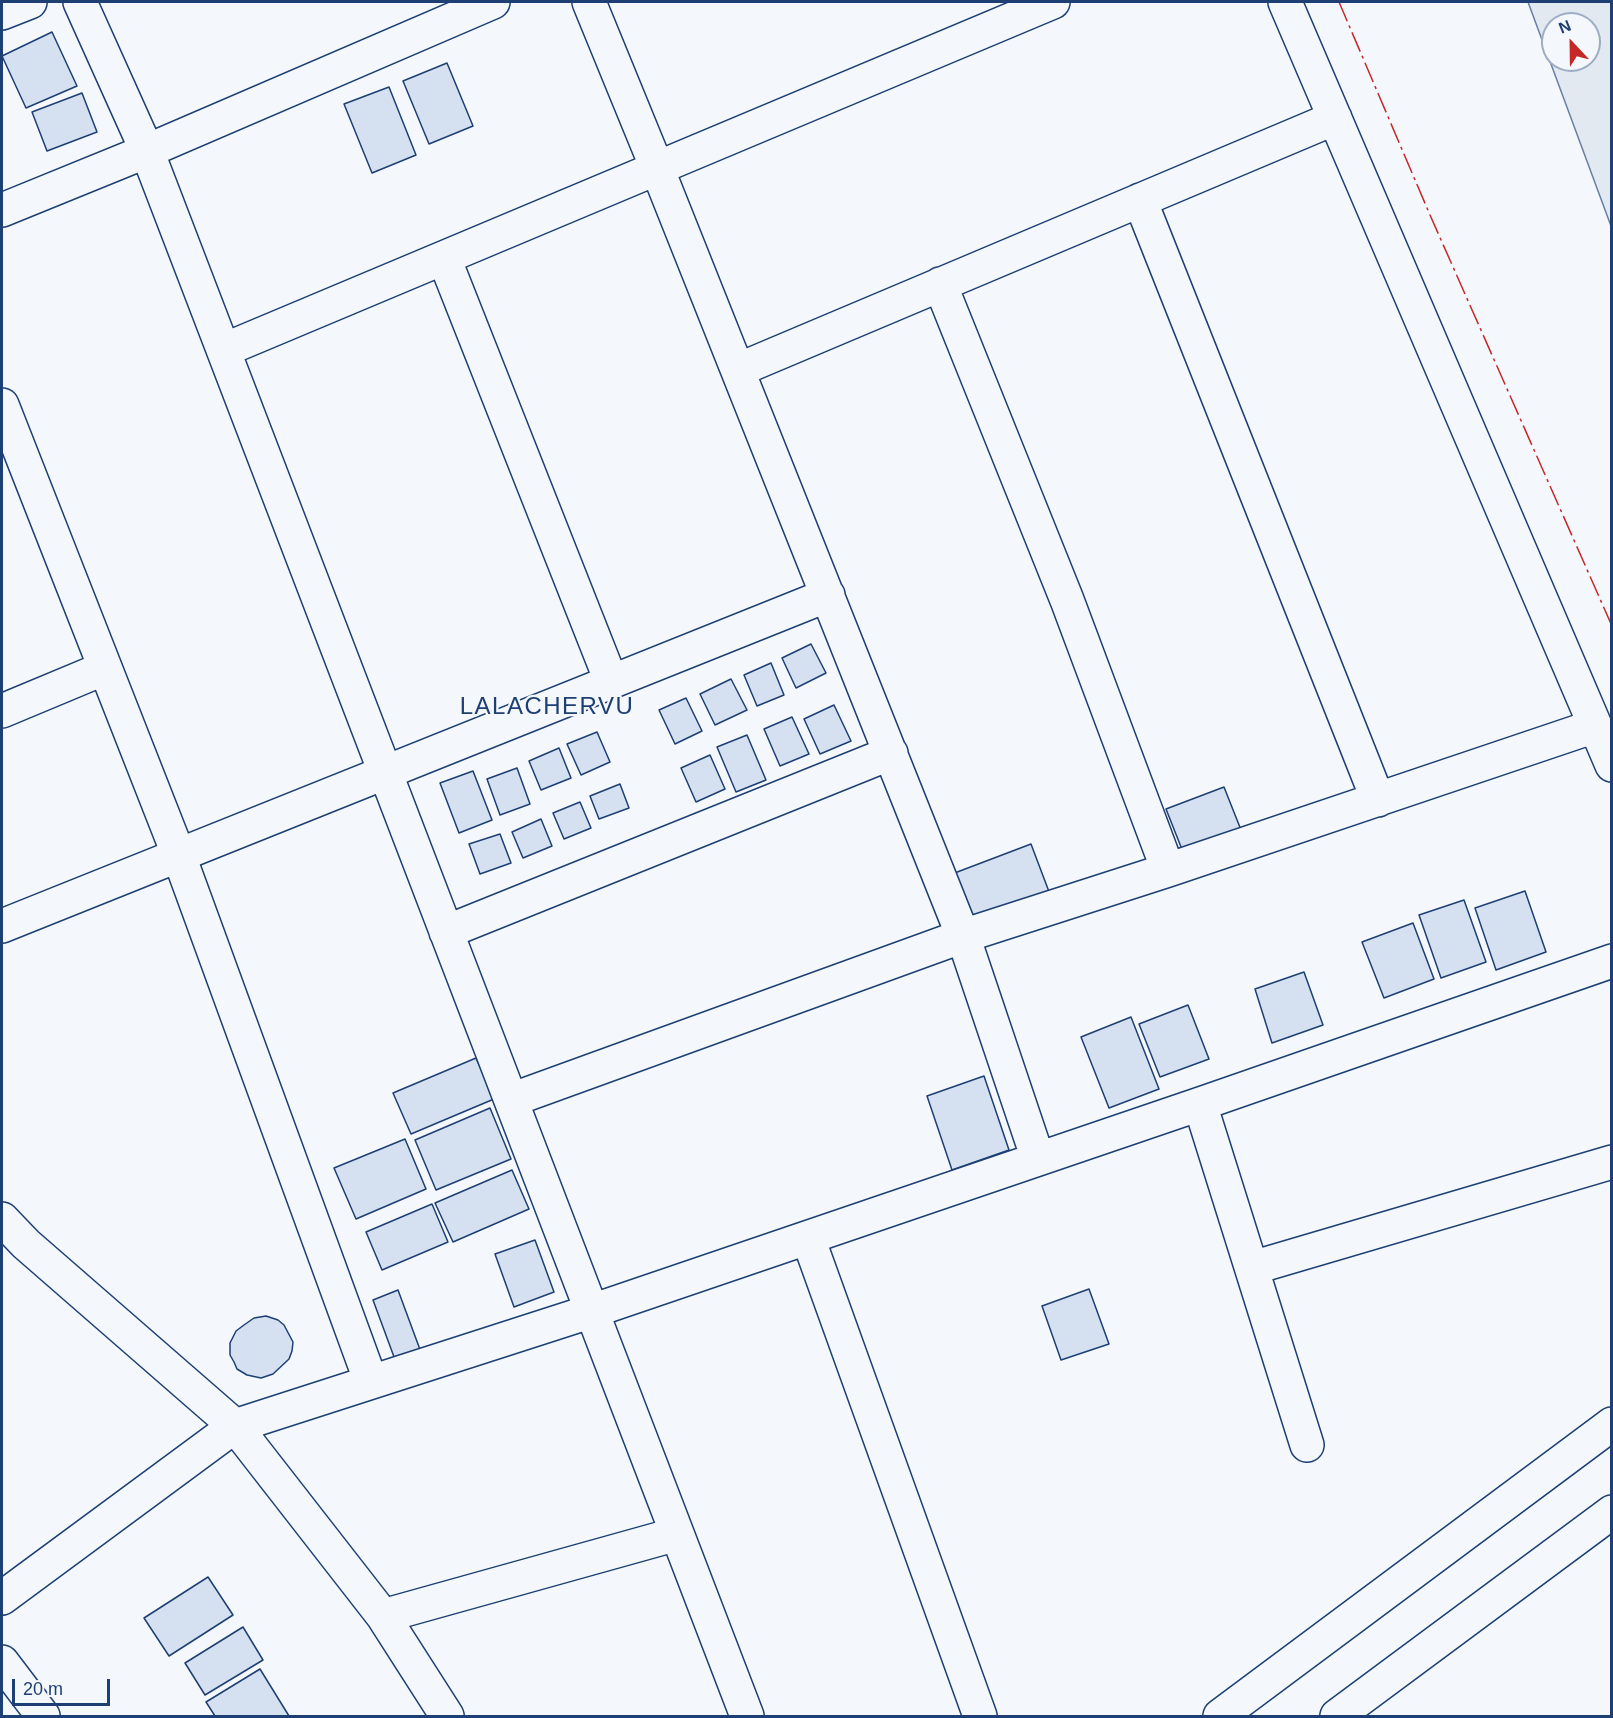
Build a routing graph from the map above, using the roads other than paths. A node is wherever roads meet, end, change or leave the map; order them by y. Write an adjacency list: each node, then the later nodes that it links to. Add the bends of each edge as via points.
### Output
1 (30, 2): 7 (main road)
2 (80, 2): 9 (main road)
3 (493, 2): 9 (main road)
4 (589, 2): 10 (main road)
5 (1053, 2): 10 (main road)
6 (1285, 2): 8 (main road)
7 (2, 13)
8 (1335, 118): 11 (main road); 23 (main road)
9 (147, 151): 12 (main road); 15 (main road)
10 (657, 168): 13 (main road); 16 (main road)
11 (1140, 200): 14 (main road); 27 (main road)
12 (2, 210)
13 (444, 258): 15 (main road); 21 (main road)
14 (940, 284): 16 (main road); 29 (main road, via 1067,600)
15 (224, 351): 26 (main road)
16 (738, 370): 19 (main road)
17 (2, 405): 18 (main road)
18 (12, 461): 20 (main road)
19 (828, 595): 21 (main road); 24 (main road)
20 (105, 668): 22 (main road); 28 (main road)
21 (611, 681): 26 (main road)
22 (2, 711)
23 (1595, 726): 25 (main road); 27 (main road)
24 (891, 753): 31 (main road); 32 (main road)
25 (1611, 765)
26 (386, 773): 28 (main road); 31 (main road)
27 (1378, 800): 29 (main road)
28 (179, 856): 30 (main road); 42 (main road)
29 (1168, 870): 32 (main road)
30 (2, 926)
31 (446, 932): 34 (main road)
32 (963, 936): 34 (main road); 36 (main road)
33 (1611, 961): 35 (main road)
34 (511, 1100): 41 (main road)
35 (1200, 1104): 36 (main road); 40 (main road)
36 (1038, 1159): 39 (main road)
37 (1611, 1162): 40 (main road)
38 (2, 1219): 44 (main road)
39 (808, 1238): 41 (main road); 54 (main road)
40 (1252, 1268): 45 (main road)
41 (592, 1311): 42 (main road); 47 (main road)
42 (371, 1382): 44 (main road)
43 (1611, 1424): 55 (main road)
44 (235, 1426): 48 (main road); 49 (main road)
45 (1308, 1445)
46 (1611, 1512): 56 (main road)
47 (677, 1534): 49 (main road); 53 (main road)
48 (2, 1598)
49 (382, 1616): 52 (main road)
50 (2, 1662): 51 (main road)
51 (43, 1716)
52 (447, 1716)
53 (747, 1716)
54 (980, 1716)
55 (1220, 1716)
56 (1337, 1716)

